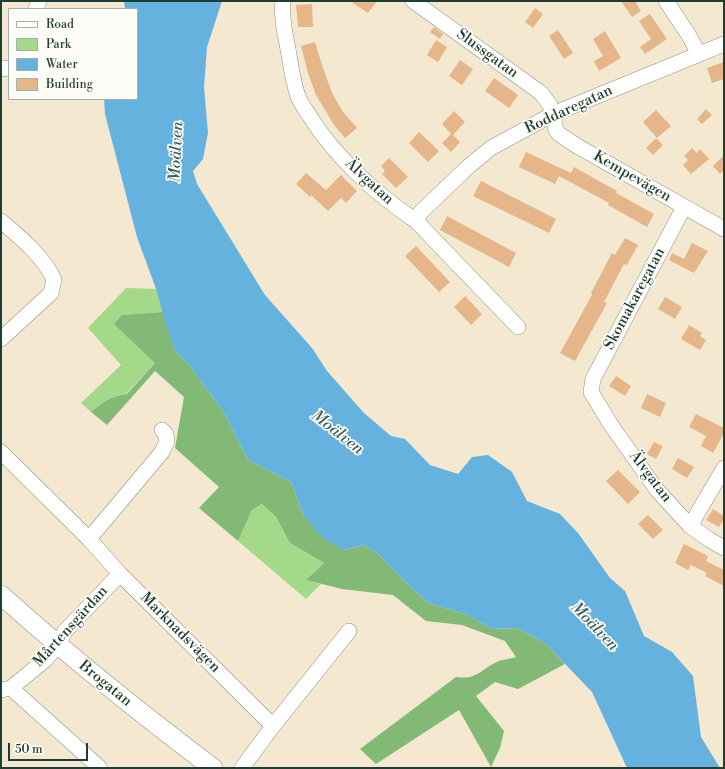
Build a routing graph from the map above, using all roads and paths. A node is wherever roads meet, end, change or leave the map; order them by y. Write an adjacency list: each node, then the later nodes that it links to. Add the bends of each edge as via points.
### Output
1 (283, 1): 8 (street, Älvgatan, via 285,37 300,100 332,147 361,176)
2 (413, 1): 6 (street, Slussgatan, via 542,93)
3 (666, 1): 5 (street)
4 (724, 44): 5 (street, Roddaregatan)
5 (699, 54): 6 (street, Roddaregatan)
6 (553, 114): 7 (street, Kempevägen, via 559,134); 8 (street, Roddaregatan, via 491,148 421,212)
7 (684, 207): 10 (street, Kempevägen); 13 (street, Skomakaregatan, via 593,379)
8 (416, 221): 11 (street, Älvgatan)
9 (1, 222): 12 (street, via 24,241 51,272 54,280 51,293)
10 (724, 229)
11 (518, 326)
12 (1, 339)
13 (591, 392): 17 (street, Älvgatan, via 610,425 657,490)
14 (162, 430): 18 (street, via 166,434 167,442 162,452)
15 (1, 452): 18 (street, Marknadsvägen)
16 (724, 468): 17 (street)
17 (690, 526): 19 (street, Älvgatan)
18 (89, 539): 20 (street, Marknadsvägen)
19 (724, 548)
20 (120, 574): 23 (street, Mårtensgärdan, via 65,631); 25 (street, Marknadsvägen)
21 (1, 595): 23 (main road, Brogatan)
22 (349, 630): 25 (street)
23 (58, 646): 24 (street, Mårtensgärdan, via 45,660); 27 (main road, Brogatan)
24 (6, 689): 26 (street)
25 (273, 726): 28 (street)
26 (100, 768)
27 (213, 768)
28 (242, 768)

